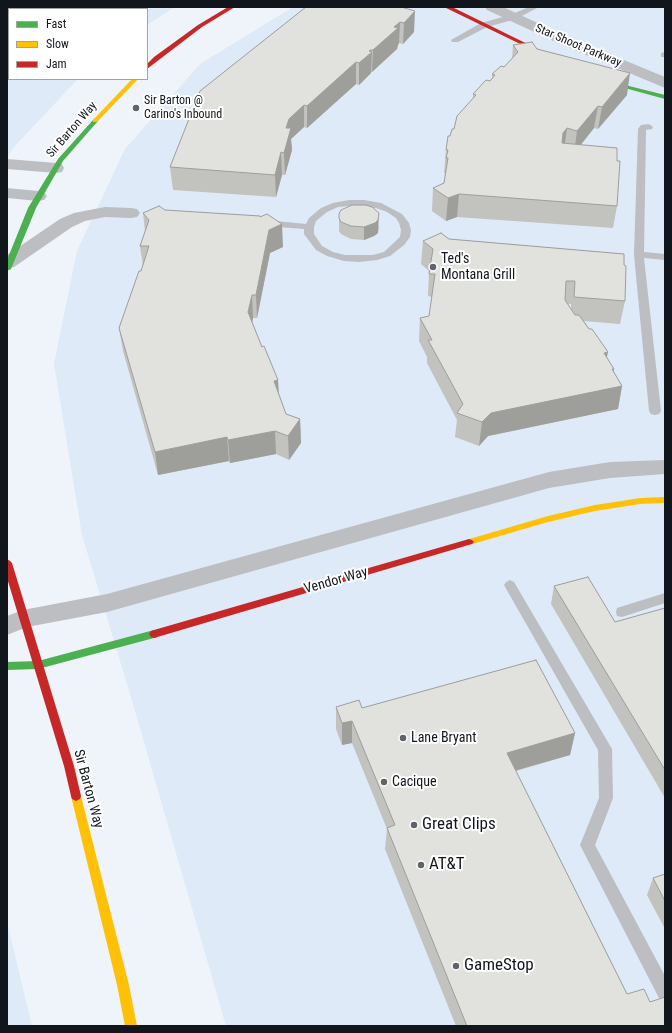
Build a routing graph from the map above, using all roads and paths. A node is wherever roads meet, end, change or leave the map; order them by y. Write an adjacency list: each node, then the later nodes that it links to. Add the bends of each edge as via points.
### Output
1 (232, 7): 9 (main road, via 200,26)
2 (447, 7): 6 (main road, Star Shoot Parkway)
3 (492, 7): 5 (street, Star Shoot Parkway)
4 (535, 7): 5 (lane)
5 (514, 17): 6 (lane); 12 (street, Star Shoot Parkway)
6 (484, 25): 7 (lane); 8 (main road, Star Shoot Parkway)
7 (455, 40)
8 (555, 59)
9 (148, 66)
10 (589, 73): 13 (main road, Star Shoot Parkway, via 623,86)
11 (135, 80): 16 (main road, Sir Barton Way, via 92,124)
12 (665, 83)
13 (665, 97)
14 (649, 127): 22 (lane, via 642,129)
15 (7, 164): 16 (street)
16 (56, 168): 18 (main road, Sir Barton Way)
17 (7, 193): 18 (street)
18 (38, 196): 24 (main road, Sir Barton Way)
19 (135, 214): 24 (street, via 105,212 66,223)
20 (255, 223): 21 (lane)
21 (309, 227): 21 (lane, via 309,234 319,248 344,258 359,259 374,258 395,249 405,237 406,230 399,216 390,210 364,203 342,204 324,210 312,220)
22 (639, 255): 23 (lane); 25 (lane)
23 (665, 257)
24 (8, 266)
25 (655, 411)
26 (665, 467): 32 (street, via 610,470 549,480 107,603)
27 (665, 500): 33 (main road, Vendor Way, via 595,508 548,519 119,644)
28 (7, 563): 32 (main road, Sir Barton Way)
29 (510, 585): 35 (lane, via 605,750 606,798 587,845)
30 (665, 598): 31 (lane)
31 (622, 612)
32 (15, 622): 33 (main road, Sir Barton Way)
33 (38, 665): 34 (main road, Vendor Way); 36 (main road, Sir Barton Way, via 69,766)
34 (7, 666)
35 (665, 992)
36 (131, 1026)

